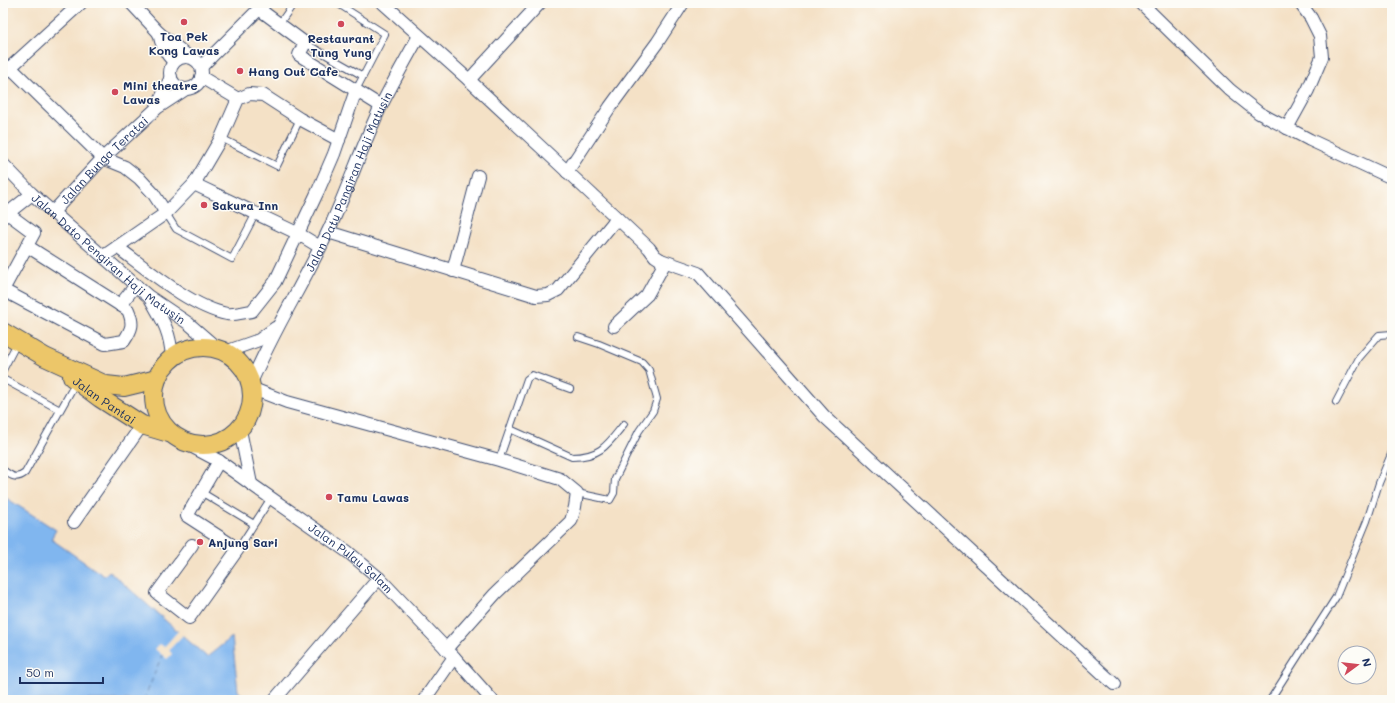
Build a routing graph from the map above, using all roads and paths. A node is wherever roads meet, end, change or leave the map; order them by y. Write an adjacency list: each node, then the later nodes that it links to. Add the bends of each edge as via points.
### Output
1 (81, 3): 17 (street)
2 (131, 3): 12 (street)
3 (294, 3): 11 (lane)
4 (337, 3): 19 (lane, via 385,34)
5 (383, 3): 13 (street)
6 (540, 3): 21 (street)
7 (683, 3): 33 (street, via 610,106)
8 (1141, 3): 28 (street, via 1230,90 1259,113)
9 (1300, 3): 28 (street, via 1320,36 1322,57 1308,90)
10 (262, 6): 11 (street); 18 (street)
11 (280, 23): 14 (street)
12 (159, 33): 15 (street); 16 (street, via 161,44)
13 (419, 36): 21 (street); 25 (street, Jalan Datu Pangiran Haji Matusin)
14 (304, 43): 19 (lane); 23 (street, via 299,55)
15 (189, 57): 16 (street); 18 (street, via 198,62)
16 (174, 62): 20 (street, via 170,72)
17 (7, 70): 31 (street)
18 (201, 72): 22 (street, via 195,85); 24 (street)
19 (363, 76): 23 (lane)
20 (171, 78): 22 (street, via 177,86); 26 (street)
21 (469, 80): 33 (street)
22 (186, 89): 26 (street)
23 (356, 90): 25 (street); 30 (street)
24 (238, 99): 27 (street, via 249,94 263,96); 29 (street)
25 (381, 106): 43 (street, Jalan Datu Pangiran Haji Matusin)
26 (157, 108): 31 (street, Jalan Bunga Teratai)
27 (300, 119): 29 (lane, via 277,166); 30 (street)
28 (1287, 128): 34 (street)
29 (220, 138): 36 (street)
30 (339, 140): 44 (street)
31 (103, 158): 38 (street, Jalan Bunga Teratai); 40 (street, via 125,166 139,178)
32 (3, 164): 37 (street, Jalan Dato Pengiran Haji Matusin)
33 (568, 172): 42 (street)
34 (1391, 175)
35 (478, 176): 50 (street)
36 (194, 184): 40 (street); 41 (street)
37 (32, 194): 38 (street, Jalan Dato Pengiran Haji Matusin); 39 (street)
38 (52, 212): 48 (street, Jalan Dato Pengiran Haji Matusin)
39 (4, 213): 45 (street, via 34,233)
40 (166, 213): 41 (lane, via 176,229 232,259); 46 (street)
41 (256, 213): 44 (street)
42 (617, 218): 49 (street); 50 (street, via 558,290 548,295 536,296)
43 (328, 232): 47 (street, Jalan Datu Pangiran Haji Matusin); 50 (street)
44 (297, 233): 46 (street, via 275,282 252,311 229,314 209,309 172,287); 47 (street)
45 (27, 246): 52 (street); 54 (street)
46 (117, 247): 48 (street)
47 (320, 247): 55 (street, Jalan Datu Pangiran Haji Matusin)
48 (104, 256): 51 (street, Jalan Dato Pengiran Haji Matusin)
49 (661, 260): 56 (street, via 663,266 647,295); 91 (street, via 698,273 824,416)
50 (453, 271)
51 (136, 285): 53 (street, Jalan Dato Pengiran Haji Matusin); 54 (street)
52 (3, 290): 54 (street, via 105,344 124,341 130,332 132,320 128,310)
53 (148, 296): 60 (street, Jalan Dato Pengiran Haji Matusin, via 188,323); 62 (street, via 166,326)
54 (120, 305)
55 (278, 326): 60 (street, via 259,340); 67 (street, Jalan Datu Pangiran Haji Matusin)
56 (614, 326)
57 (1392, 334): 69 (lane, via 1379,335 1359,358)
58 (10, 337): 61 (main road, Jalan Pantai); 63 (lane)
59 (578, 338): 83 (lane, via 642,362 649,370 657,399 653,412 639,431 615,479 614,493 610,500)
60 (221, 350): 62 (main road, via 202,346 186,349); 67 (main road, via 233,356 244,368)
61 (45, 357): 65 (main road, Jalan Pantai, via 106,385 124,387); 66 (main road, Jalan Pantai)
62 (172, 357): 65 (main road, via 161,369)
63 (3, 370)
64 (3, 379): 70 (lane)
65 (157, 379): 75 (main road, via 154,384 153,400 157,416)
66 (77, 381): 70 (lane); 72 (main road, Jalan Pantai)
67 (251, 385): 74 (main road, via 253,400 249,416); 78 (street, via 288,402)
68 (570, 388): 73 (lane, via 532,375 527,379)
69 (1336, 402)
70 (60, 410): 80 (lane, via 25,473 16,477)
71 (624, 424): 73 (lane, via 606,447 582,457 572,457)
72 (142, 425): 75 (main road, Jalan Pantai); 85 (street)
73 (510, 429): 78 (lane)
74 (240, 430): 76 (main road, via 227,440 211,446); 81 (street)
75 (169, 433): 76 (main road)
76 (187, 444): 79 (street, Jalan Pulau Salam)
77 (1392, 452): 95 (lane, via 1336,597)
78 (499, 460): 83 (street, via 560,479)
79 (219, 461): 81 (street, Jalan Pulau Salam); 82 (street)
80 (3, 470)
81 (251, 484): 84 (street, Jalan Pulau Salam)
82 (201, 492): 86 (lane); 88 (street, via 187,516)
83 (577, 493): 90 (street, via 571,521 495,594)
84 (271, 498): 86 (lane); 89 (street, Jalan Pulau Salam, via 348,552)
85 (74, 522)
86 (254, 524): 88 (lane)
87 (192, 545): 88 (street, via 157,592 189,618)
88 (238, 549)
89 (379, 578): 90 (street, Jalan Pulau Salam); 92 (street, via 274,699)
90 (450, 653): 93 (street); 94 (street, Jalan Pulau Salam)
91 (1114, 684)
92 (276, 700)
93 (424, 700)
94 (492, 700)
95 (1270, 700)

